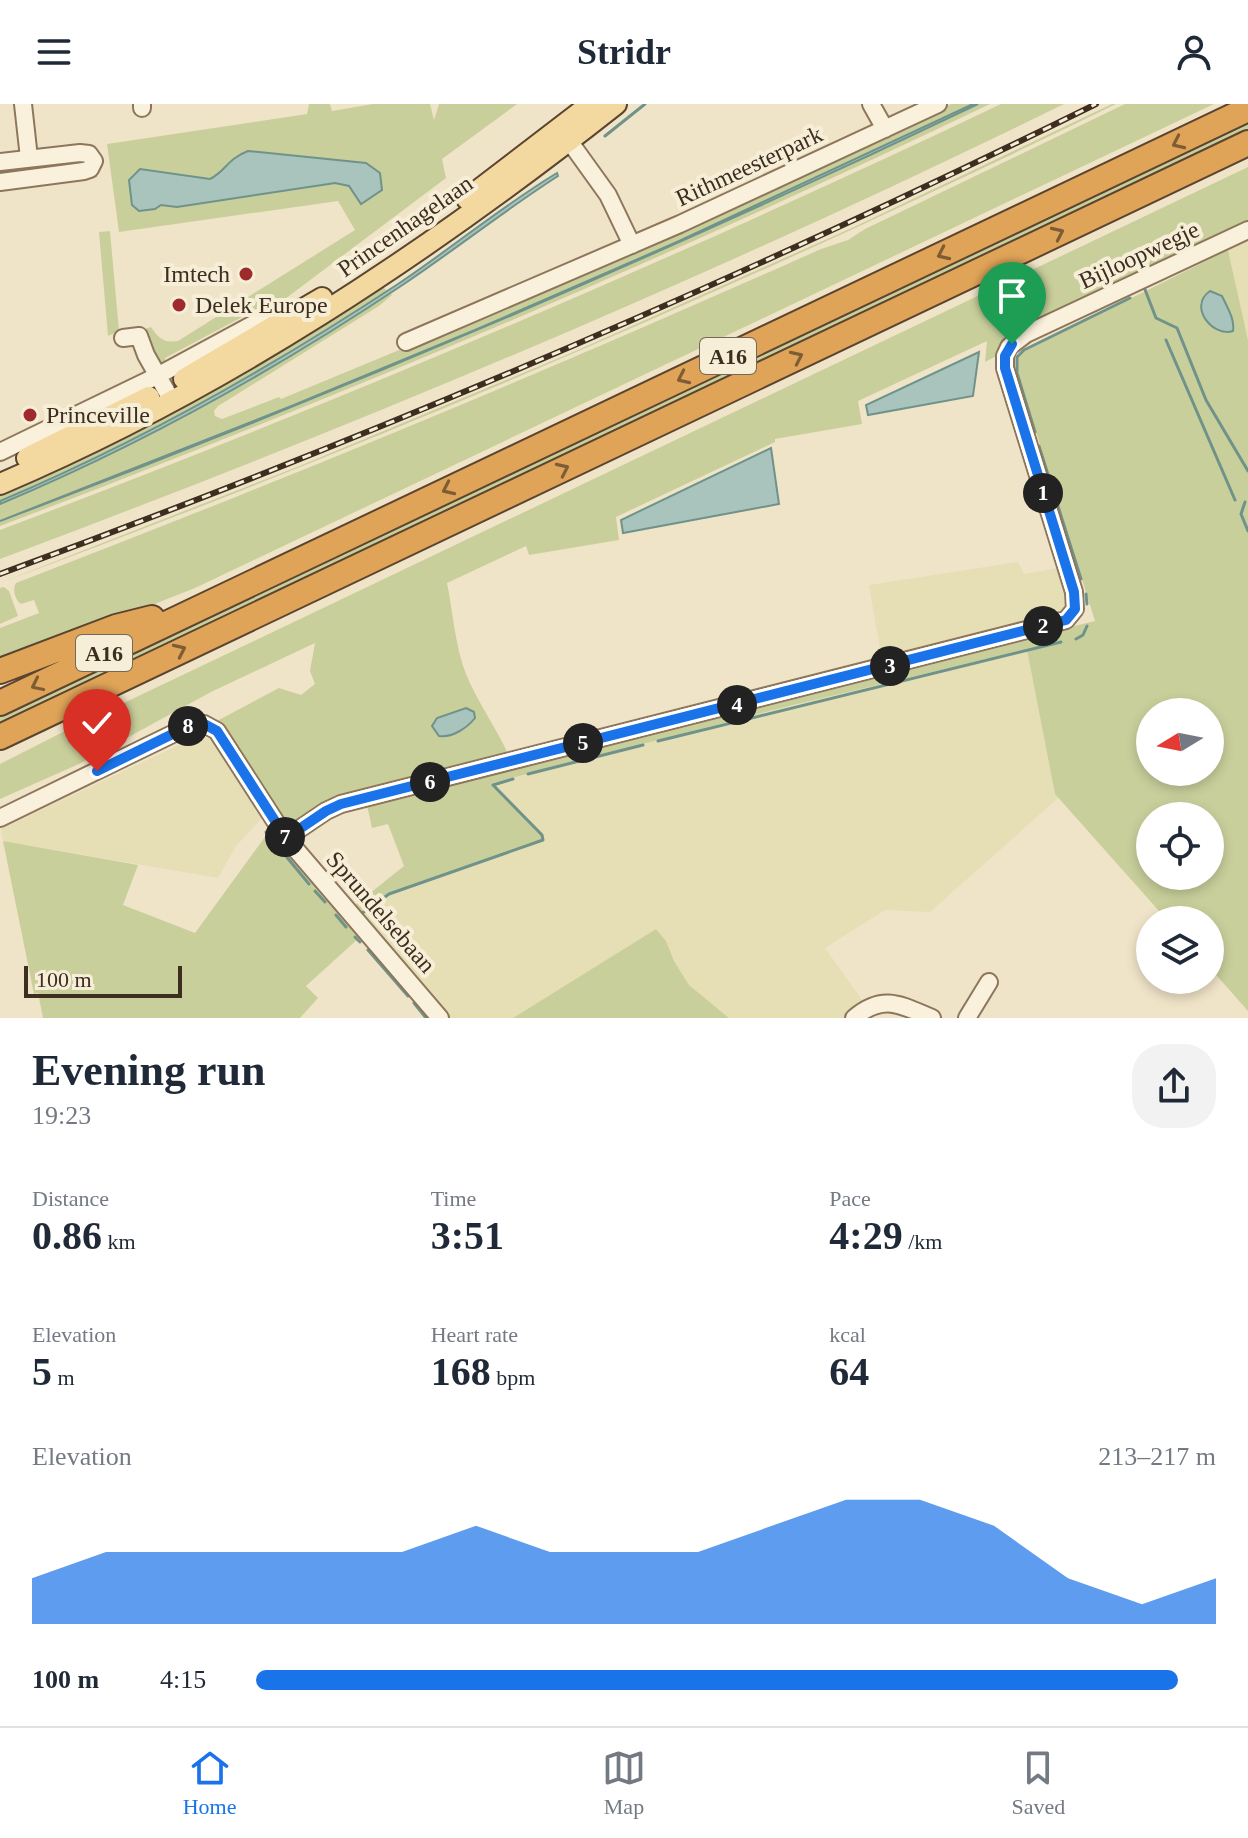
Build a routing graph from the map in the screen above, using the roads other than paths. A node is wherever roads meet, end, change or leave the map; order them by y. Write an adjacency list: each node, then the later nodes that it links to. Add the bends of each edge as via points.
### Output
1 (23, 104): 10 (street)
2 (591, 104): 8 (main road, Princenhagelaan)
3 (616, 104): 8 (main road, Princenhagelaan)
4 (871, 104): 7 (street)
5 (938, 104): 7 (street, Rithmeesterpark)
6 (1248, 109): 22 (highway, A16, one-way to 22)
7 (885, 129): 14 (street, Rithmeesterpark)
8 (564, 135): 14 (street, via 608,195); 18 (main road, Princenhagelaan, via 379,263)
9 (1248, 143): 24 (highway, A16, one-way to 9)
10 (29, 158): 11 (street); 12 (street, via 80,153 94,161 84,171)
11 (0, 162)
12 (0, 182)
13 (1248, 230): 29 (street, Bijloopwegje, via 1026,334 1006,352 1012,394 1074,592 1075,609 1066,620 341,804)
14 (632, 245): 17 (street, Rithmeesterpark)
15 (270, 315): 18 (street, Princenhagelaan)
16 (123, 338): 18 (street, via 139,336)
17 (406, 342)
18 (165, 389): 19 (street, Princenhagelaan); 20 (main road, Princenhagelaan); 21 (main road, Princenhagelaan, via 40,467)
19 (0, 452)
20 (0, 470)
21 (0, 484)
22 (209, 603): 23 (highway, A16, via 116,627); 25 (highway, A16, one-way to 25)
23 (0, 671)
24 (110, 684): 26 (highway, A16); 27 (highway)
25 (0, 703)
26 (0, 737)
27 (0, 754)
28 (0, 818): 29 (street, Sprundelsebaan, via 193,724 204,724 217,731)
29 (286, 838): 31 (street, Sprundelsebaan)
30 (989, 982): 34 (street)
31 (440, 1018)
32 (854, 1018): 33 (street, via 890,1003)
33 (932, 1018)
34 (967, 1018)

